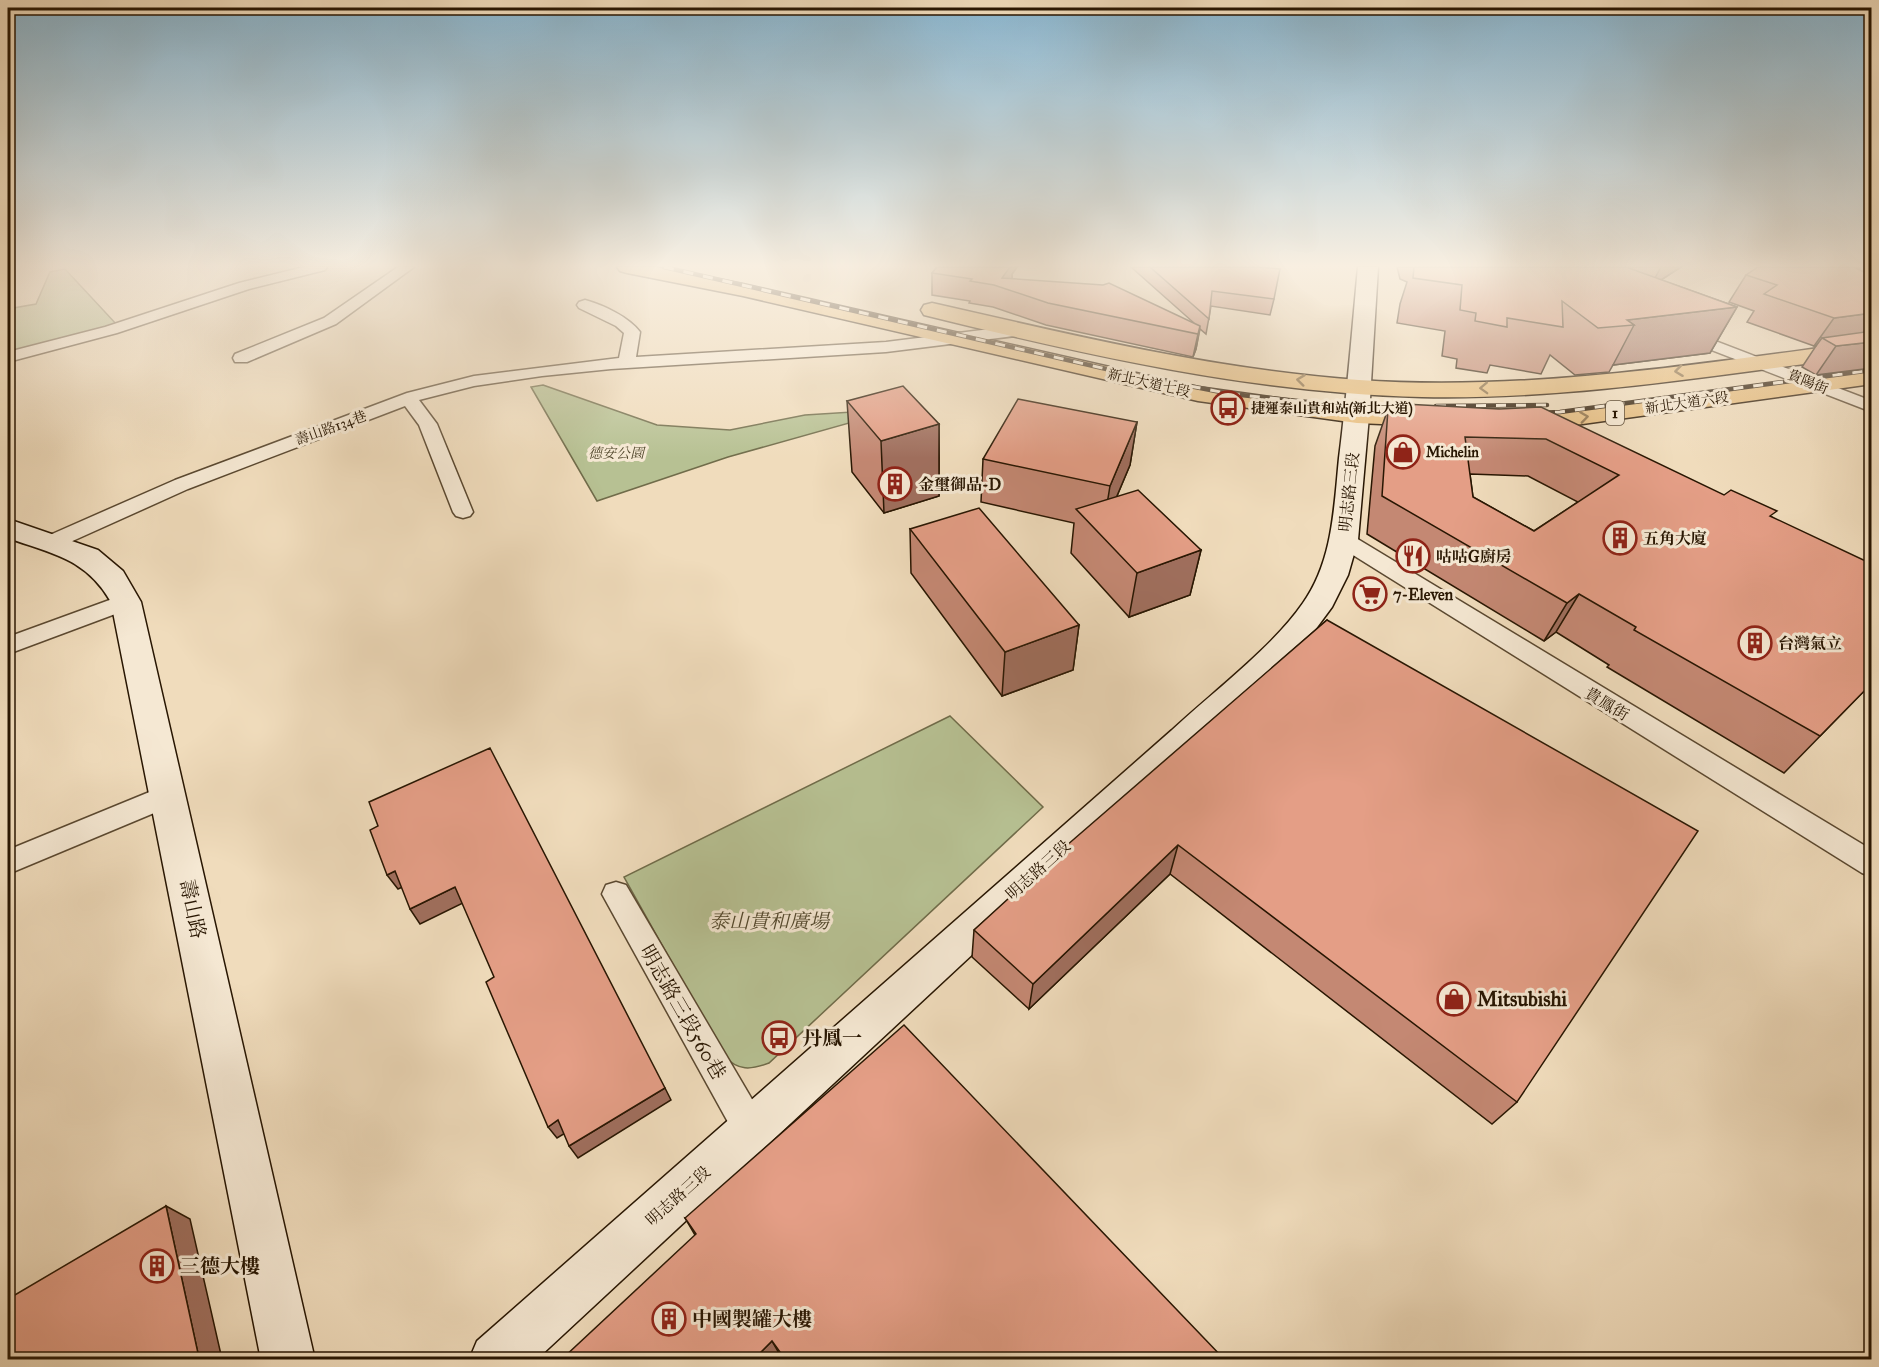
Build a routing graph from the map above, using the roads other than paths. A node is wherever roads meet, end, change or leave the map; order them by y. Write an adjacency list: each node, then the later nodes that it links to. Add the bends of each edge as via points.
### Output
1 (108, 331): 11 (street)
2 (306, 331): 12 (street)
3 (631, 331): 14 (street)
4 (919, 331): 9 (main road, 新北大道七段)
5 (1019, 331): 9 (street, 壽山路134巷)
6 (1027, 331): 17 (main road, 新北大道七段 / 1, one-way to 6, via 1170,363)
7 (1363, 331): 17 (main road, 明志路三段)
8 (1676, 331): 13 (street, 貴陽街)
9 (963, 341): 14 (street, 壽山路134巷); 20 (main road, 新北大道七段, via 1198,394)
10 (1872, 348): 13 (main road, 新北大道六段 / 1)
11 (8, 357)
12 (241, 358)
13 (1758, 362): 16 (street, 貴陽街); 17 (main road, 新北大道六段 / 1, one-way to 17, via 1536,386)
14 (627, 364): 18 (street, 壽山路134巷, via 472,381)
15 (1872, 377): 16 (main road, 新北大道六段 / 1)
16 (1815, 385): 19 (street, 貴陽街); 22 (main road, 新北大道六段 / 1, one-way to 16, via 1568,419)
17 (1359, 387): 20 (main road, 明志路三段)
18 (409, 399): 23 (street, via 428,424); 26 (street, 壽山路134巷, via 177,485)
19 (1872, 407)
20 (1357, 416): 21 (main road); 25 (main road, 明志路三段)
21 (1457, 420)
22 (1501, 421)
23 (463, 512)
24 (8, 528): 26 (main road, 壽山路)
25 (1344, 540): 31 (street, 貴鳳街); 33 (main road, 明志路三段, via 1317,607 1290,641)
26 (50, 543): 27 (main road, 壽山路, via 88,557 112,578)
27 (126, 602): 28 (street); 29 (main road, 壽山路)
28 (8, 646)
29 (169, 795): 30 (street); 34 (main road, 壽山路)
30 (8, 862)
31 (1872, 865)
32 (616, 894): 33 (street, 明志路三段560巷)
33 (751, 1130): 35 (main road, 明志路三段)
34 (288, 1359)
35 (495, 1359)

